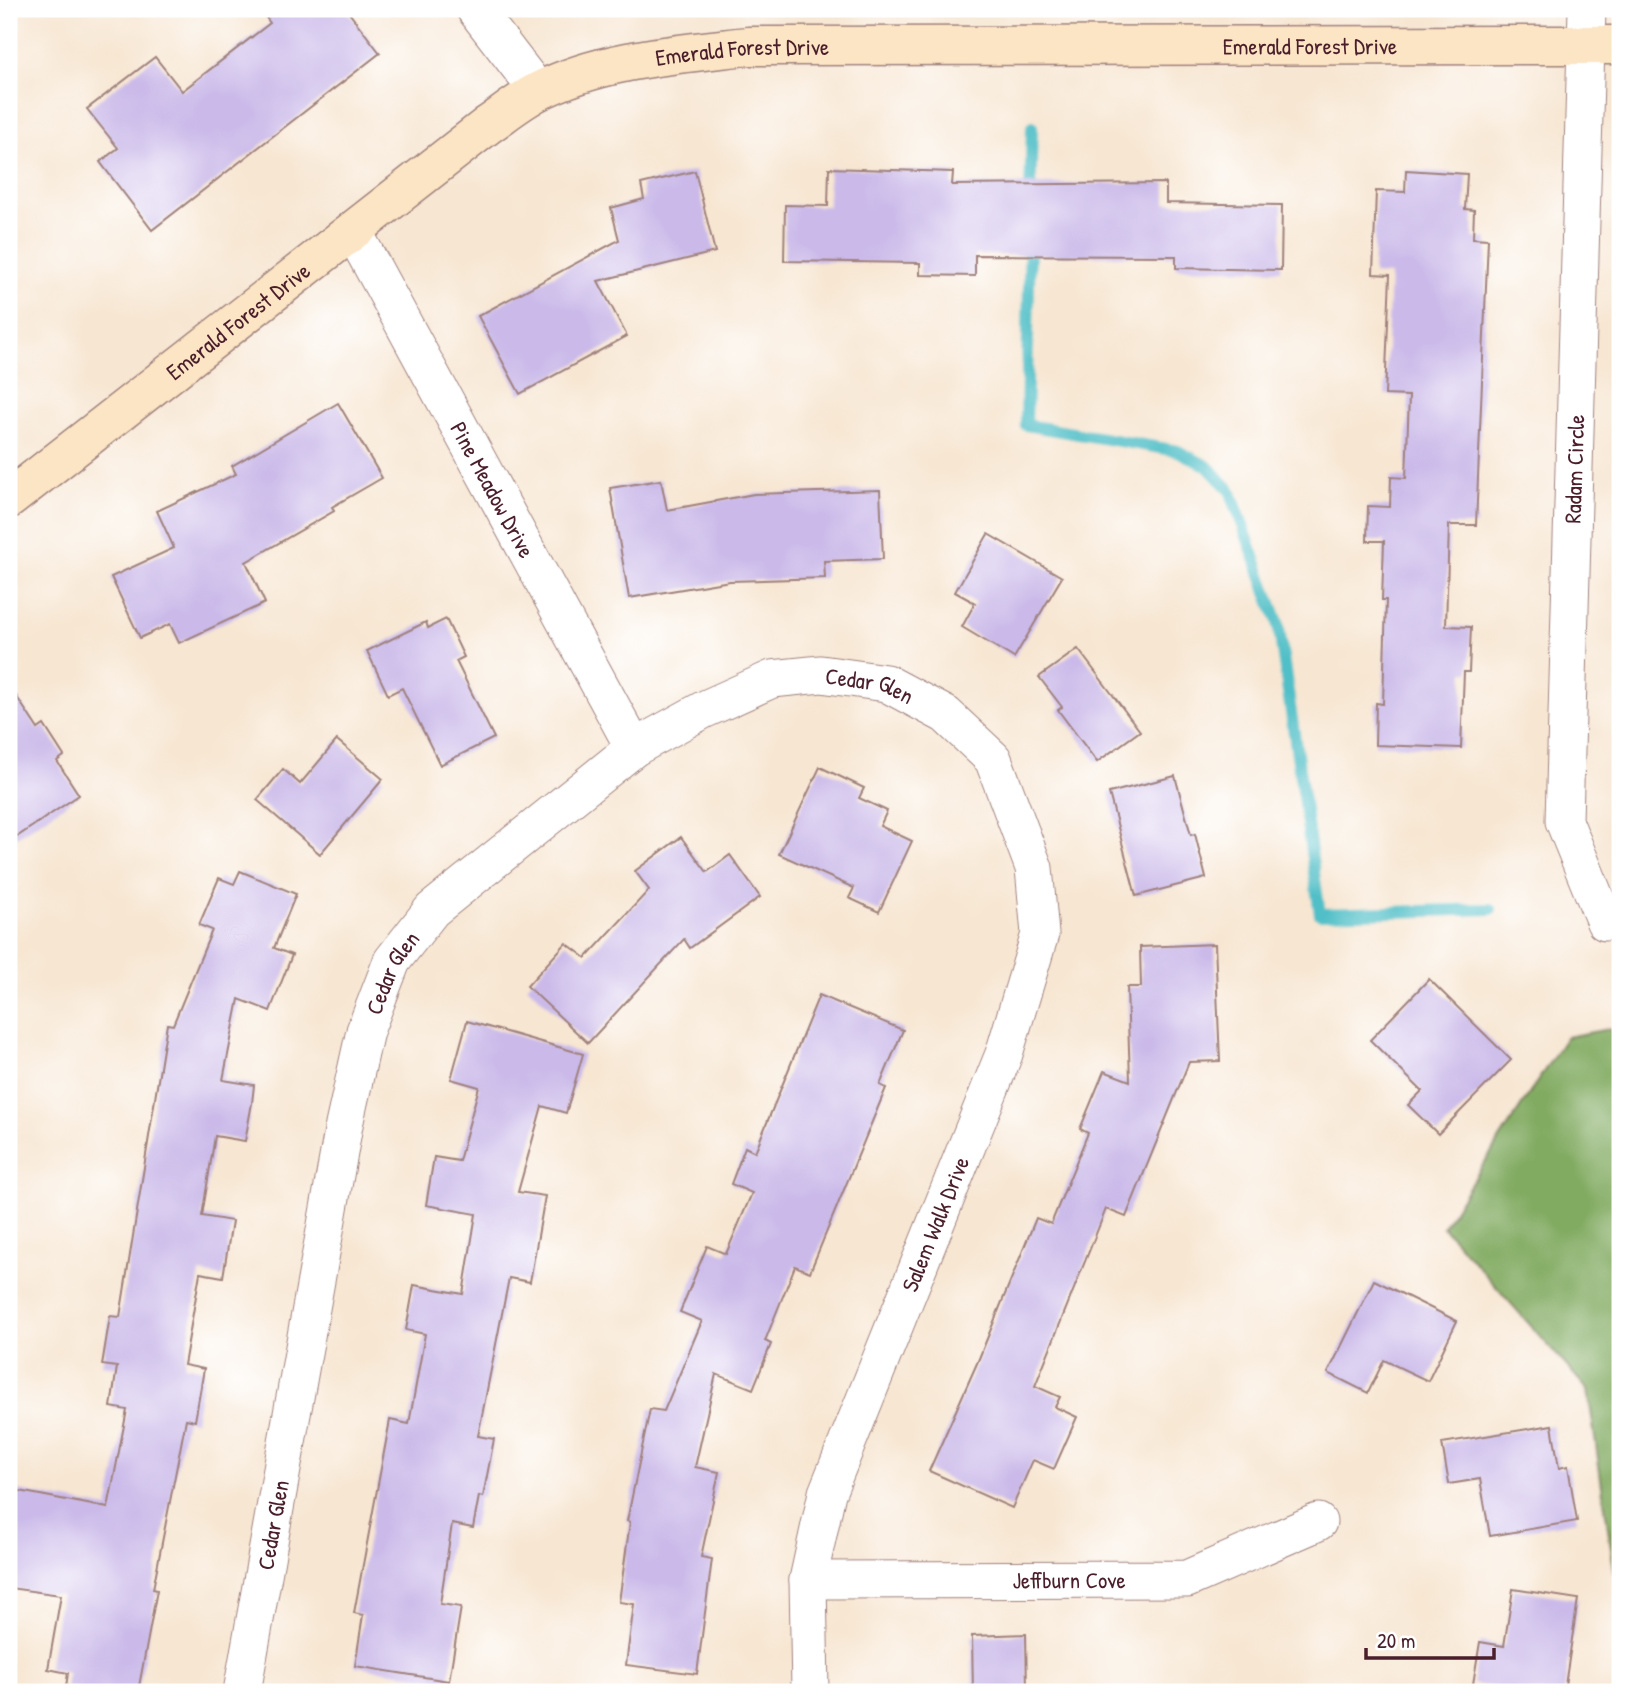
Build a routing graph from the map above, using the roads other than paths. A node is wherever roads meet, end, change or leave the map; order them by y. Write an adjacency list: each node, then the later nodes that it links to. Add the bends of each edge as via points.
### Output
1 (475, 9): 3 (street)
2 (1597, 32): 3 (street, Emerald Forest Drive, via 748,46 648,58); 8 (street, Radam Circle, via 1563,821)
3 (538, 92): 4 (street, Emerald Forest Drive, via 488,125)
4 (353, 231): 5 (street, Emerald Forest Drive); 6 (street, Pine Meadow Drive)
5 (9, 499)
6 (634, 748): 7 (street, Cedar Glen, via 703,709 772,679 821,674 886,683 946,715); 11 (street, Cedar Glen, via 432,909 392,961 365,1031 344,1125)
7 (993, 759): 10 (street, Salem Walk Drive, via 1034,868 1040,934 1004,1054 827,1493)
8 (1605, 922)
9 (1318, 1522): 10 (street, Jeffburn Cove, via 1187,1579)
10 (808, 1580): 12 (street, Salem Walk Drive)
11 (243, 1692)
12 (810, 1692)

